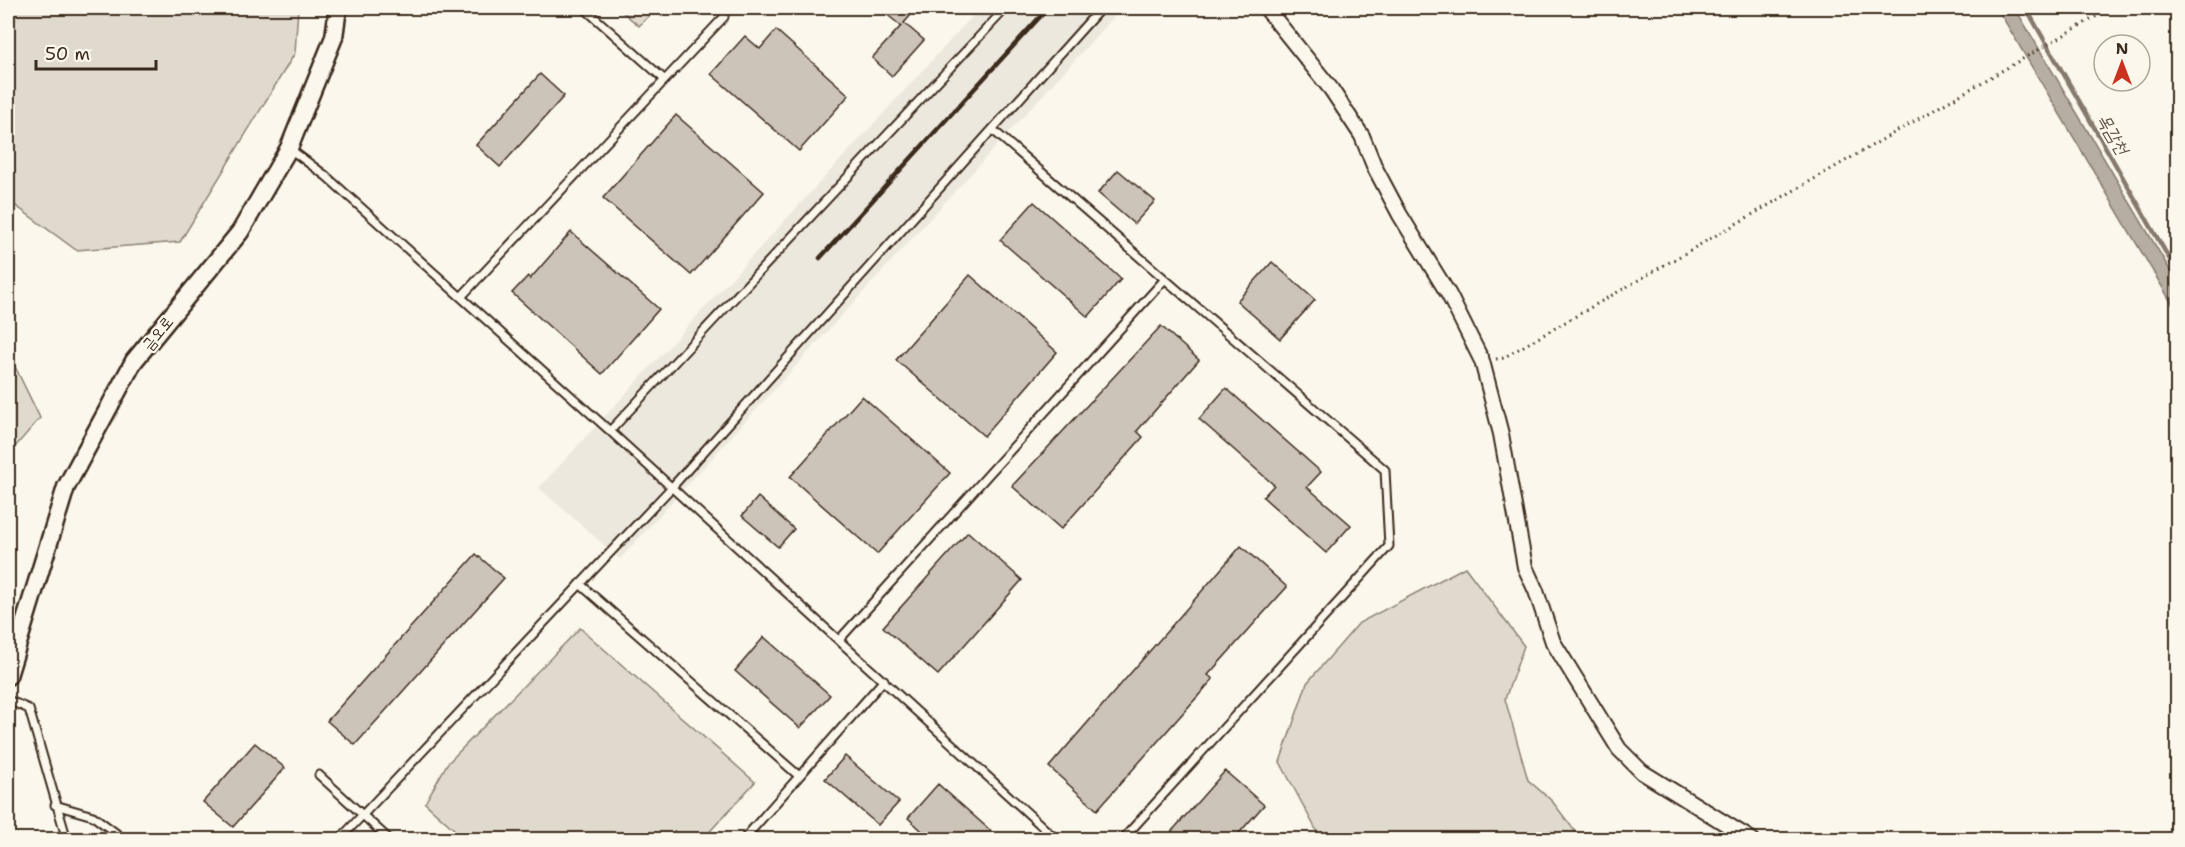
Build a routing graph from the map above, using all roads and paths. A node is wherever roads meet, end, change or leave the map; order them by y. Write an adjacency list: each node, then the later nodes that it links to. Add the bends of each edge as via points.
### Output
1 (338, 8): 10 (street, 금오로, via 334,37)
2 (584, 8): 8 (lane)
3 (1006, 8): 14 (lane)
4 (1101, 8): 9 (lane)
5 (1266, 8): 13 (street, via 1331,89 1362,136 1390,196 1449,295)
6 (2111, 8): 13 (path, via 1503,358)
7 (724, 17): 8 (lane)
8 (665, 80): 12 (lane)
9 (993, 130): 11 (lane); 15 (lane)
10 (289, 148): 12 (lane, via 326,176); 18 (street, 금오로, via 240,232 128,372 66,487)
11 (1165, 279): 17 (lane); 31 (lane, via 1385,470 1389,546)
12 (461, 297): 14 (lane)
13 (1482, 361): 32 (street, via 1501,434 1525,567 1553,642 1619,749 1642,772)
14 (610, 431): 15 (lane)
15 (672, 487): 16 (lane); 17 (lane)
16 (580, 584): 22 (lane); 24 (lane)
17 (839, 640): 19 (lane)
18 (9, 667)
19 (884, 680): 22 (lane); 30 (lane)
20 (8, 700): 23 (lane, via 28,709)
21 (319, 775): 24 (lane)
22 (799, 776): 29 (lane)
23 (55, 805): 25 (lane); 26 (lane, via 93,816)
24 (362, 814): 27 (lane); 28 (lane)
25 (67, 840)
26 (125, 840)
27 (339, 840)
28 (390, 840)
29 (743, 840)
30 (1058, 840)
31 (1122, 840)
32 (1752, 840)

